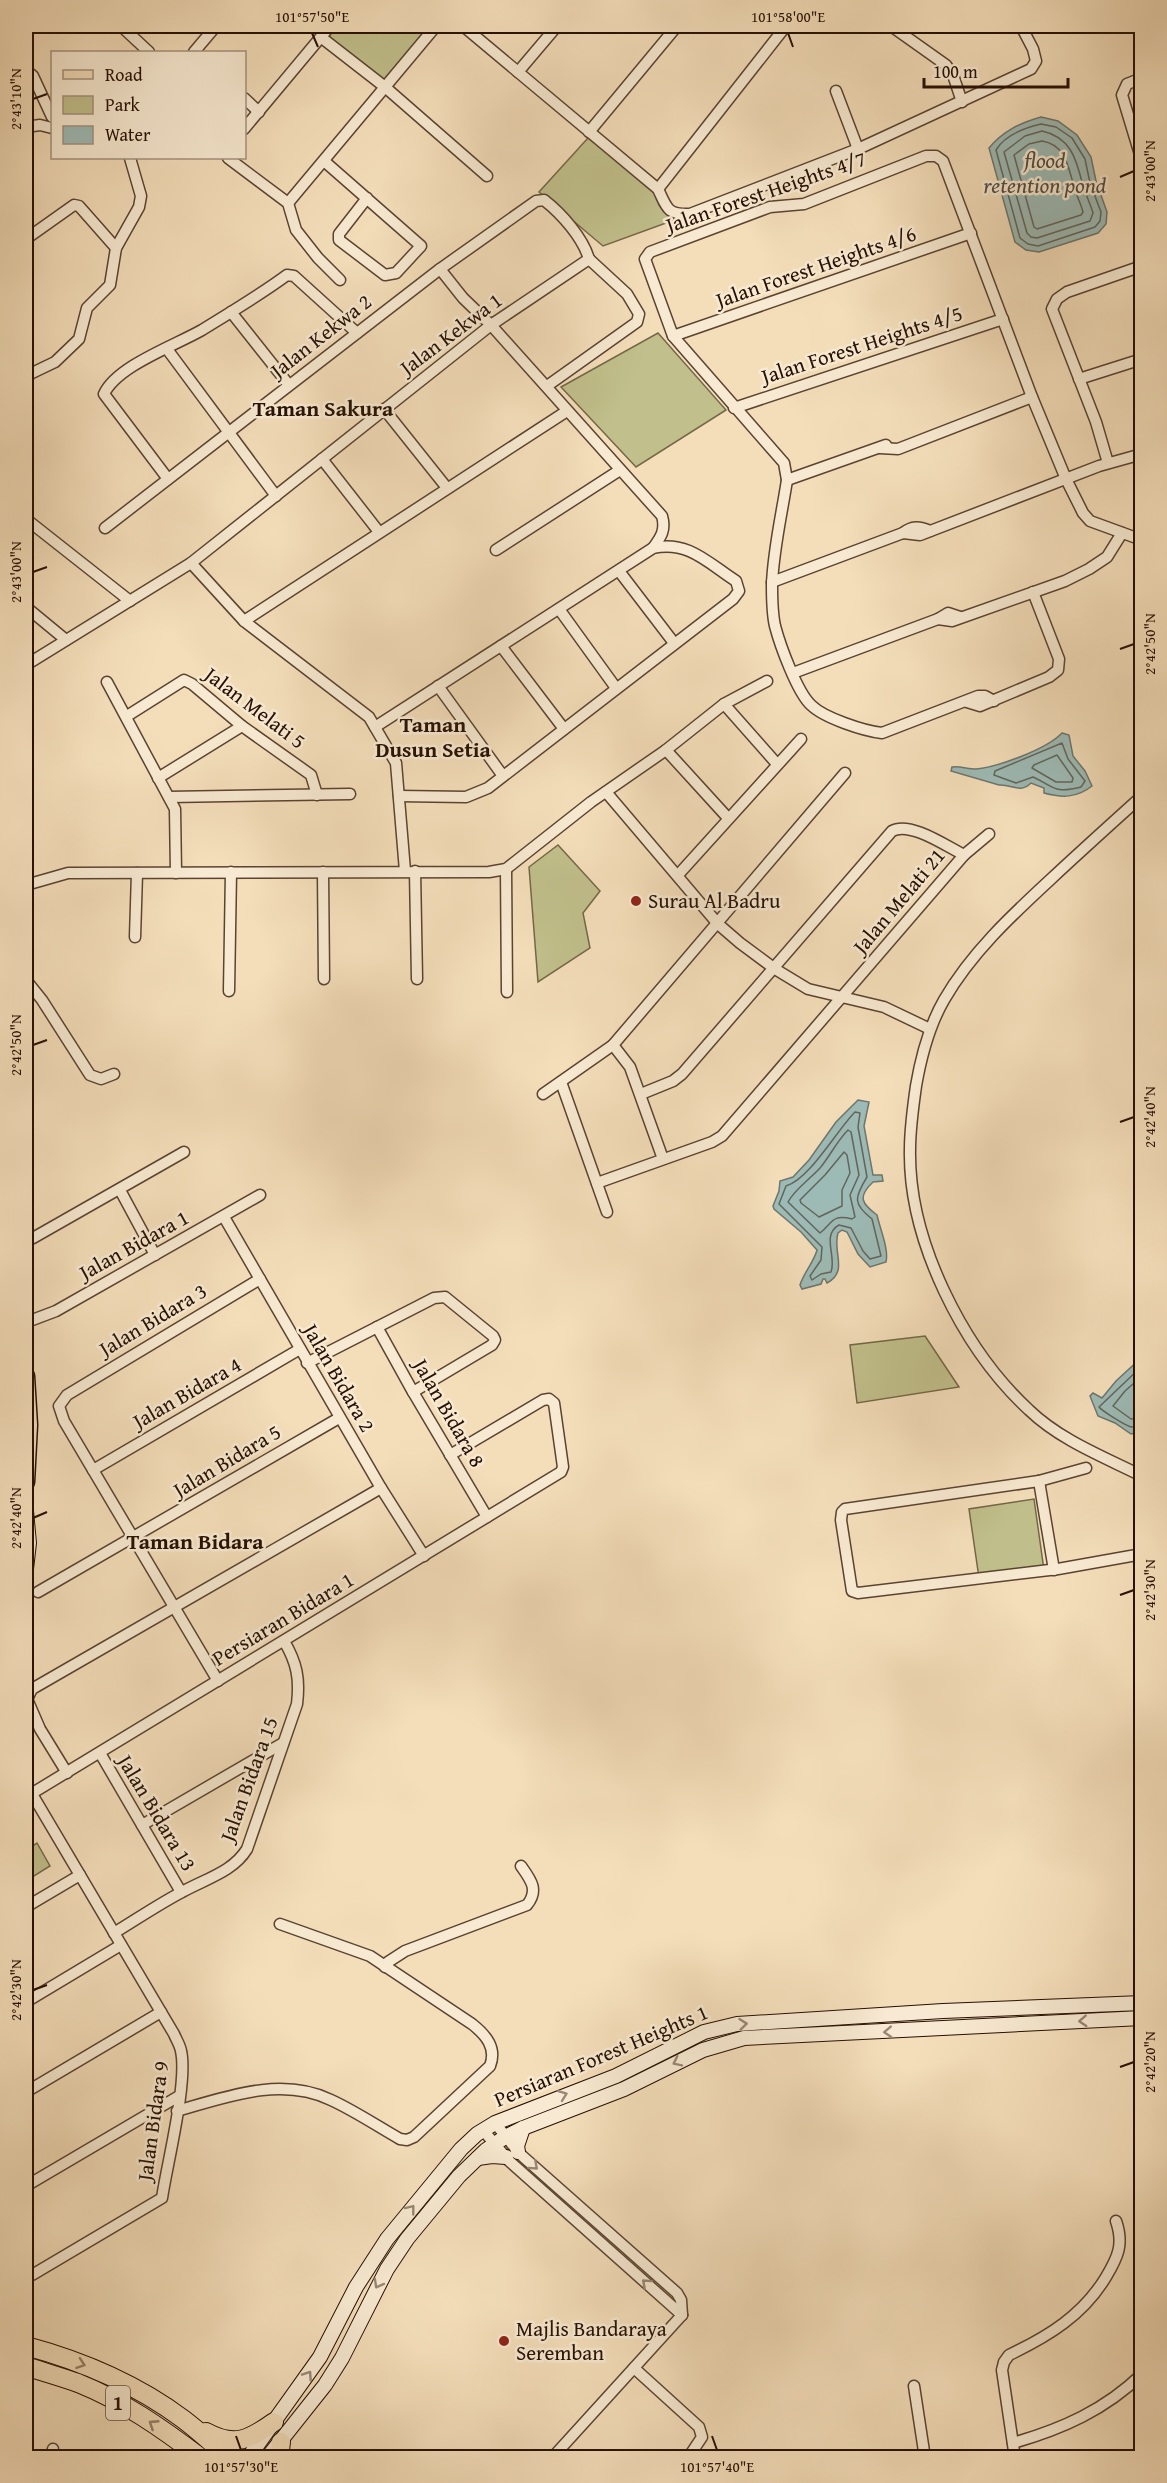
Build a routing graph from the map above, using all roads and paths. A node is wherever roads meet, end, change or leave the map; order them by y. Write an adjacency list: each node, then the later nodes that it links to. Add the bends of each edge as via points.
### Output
1 (121, 26): 12 (street)
2 (216, 26): 13 (street)
3 (330, 26): 11 (street)
4 (435, 26): 17 (street)
5 (463, 26): 15 (street)
6 (557, 26): 15 (street)
7 (677, 26): 26 (street)
8 (786, 26): 33 (street)
9 (891, 26): 20 (street, via 946,65)
10 (1021, 26): 20 (street, via 1036,61 1031,69)
11 (322, 38): 17 (street); 21 (street)
12 (148, 51)
13 (197, 51)
14 (26, 70): 22 (street, via 33,76)
15 (518, 72): 26 (street)
16 (1142, 78): 31 (street, via 1127,84 1122,95)
17 (385, 87): 30 (street); 32 (street)
18 (836, 91): 27 (street)
19 (246, 100): 21 (street)
20 (962, 102): 27 (street)
21 (259, 112): 24 (street)
22 (51, 115)
23 (26, 127): 25 (street)
24 (246, 127)
25 (51, 128)
26 (589, 132): 33 (street)
27 (858, 149): 33 (street, via 690,214 669,211)
28 (129, 159): 38 (street, via 141,196)
29 (229, 159): 35 (street)
30 (324, 161): 34 (street); 35 (street)
31 (1142, 161)
32 (487, 176)
33 (658, 189)
34 (367, 198): 34 (street, via 339,234 339,240 385,275 396,273 421,246)
35 (288, 203): 42 (street, via 296,230)
36 (970, 233): 44 (street); 47 (street, Jalan Forest Heights 4/6); 47 (street, Jalan Forest Heights 4/7, via 943,161 936,156 926,156 804,204 770,207 650,252 645,259)
37 (26, 239): 38 (street, via 74,205)
38 (116, 248): 51 (street, via 110,285 87,308 79,339 55,362)
39 (589, 259): 41 (street, Jalan Kekwa 2, via 585,246 544,200 536,201); 45 (street, Jalan Kekwa 1); 53 (street, via 627,294 639,314 637,322)
40 (1142, 266): 50 (street, via 1056,299 1052,309)
41 (440, 269): 45 (street); 46 (street, Jalan Kekwa 2)
42 (340, 280)
43 (231, 312): 46 (street, via 287,275 294,276); 48 (street); 52 (street)
44 (1003, 319): 54 (street); 55 (street, Jalan Forest Heights 4/5)
45 (491, 325): 53 (street); 56 (street, Jalan Kekwa 1)
46 (357, 333): 52 (street, Jalan Kekwa 2)
47 (673, 336): 55 (street)
48 (167, 349): 58 (street); 63 (street, via 120,374 104,394)
49 (1142, 359): 50 (street)
50 (1079, 379): 61 (street, via 1096,422)
51 (26, 380)
52 (289, 385): 58 (street, Jalan Kekwa 2)
53 (546, 386): 57 (street)
54 (1032, 397): 64 (street); 65 (street, via 903,446 891,443)
55 (735, 408): 65 (street, via 784,463)
56 (384, 410): 60 (street, Jalan Kekwa 1); 66 (street)
57 (567, 411): 62 (street); 66 (street)
58 (228, 433): 63 (street, Jalan Kekwa 2); 67 (street)
59 (1142, 454): 61 (street)
60 (322, 459): 67 (street, Jalan Kekwa 1); 70 (street)
61 (1104, 465): 64 (street)
62 (620, 470): 73 (street, via 662,516 665,525); 74 (street)
63 (168, 479): 69 (street, Jalan Kekwa 2)
64 (1066, 479): 71 (street, via 1090,521); 77 (street, via 930,531 911,528)
65 (788, 480): 77 (street)
66 (447, 488): 70 (street)
67 (276, 496): 75 (street, Jalan Kekwa 1)
68 (26, 519): 79 (street)
69 (105, 528)
70 (379, 532): 82 (street)
71 (1122, 533): 72 (street); 78 (street, via 1107,557 1089,569)
72 (1142, 540)
73 (653, 548): 76 (street); 84 (street, via 669,544 685,548 736,581 739,591)
74 (496, 550)
75 (191, 563): 79 (street, Jalan Kekwa 1); 82 (street)
76 (620, 571): 81 (street); 84 (street)
77 (772, 582): 87 (street, via 776,626)
78 (1033, 592): 87 (street, via 949,622 938,619); 87 (street, via 1059,659 1058,670 994,701 978,696 882,733 868,731 817,711 803,695)
79 (130, 601): 83 (street, Jalan Kekwa 1)
80 (26, 607): 83 (street)
81 (559, 609): 85 (street); 91 (street)
82 (244, 621): 95 (street, via 369,717)
83 (66, 640): 86 (street, Jalan Kekwa 1)
84 (674, 643): 91 (street)
85 (501, 646): 90 (street); 96 (street)
86 (26, 664)
87 (793, 672)
88 (767, 681): 92 (street)
89 (108, 682): 93 (street)
90 (438, 686): 95 (street); 101 (street)
91 (616, 688): 96 (street)
92 (724, 704): 98 (street); 99 (street)
93 (127, 716): 94 (street, Jalan Melati 5, via 184,680); 102 (street)
94 (242, 726): 102 (street); 105 (street, Jalan Melati 5, via 310,774)
95 (375, 727): 106 (street, via 396,763)
96 (564, 729): 101 (street)
97 (801, 739): 99 (street)
98 (666, 750): 103 (street); 109 (street)
99 (777, 764): 109 (street)
100 (845, 773): 120 (street)
101 (503, 776): 106 (street, via 488,788 466,797)
102 (158, 778): 108 (street)
103 (606, 792): 112 (street); 118 (street)
104 (350, 794): 105 (street)
105 (317, 795): 108 (street)
106 (399, 796): 113 (street)
107 (1142, 796): 129 (street, via 980,949 944,1000)
108 (169, 797): 117 (street, via 175,809)
109 (728, 818): 118 (street)
110 (989, 834): 111 (street, Jalan Melati 21)
111 (964, 855): 122 (street, via 914,830 892,831); 128 (street, Jalan Melati 21)
112 (506, 868): 113 (street, via 489,872); 127 (street)
113 (410, 871): 115 (street); 124 (street)
114 (231, 872): 115 (street); 117 (street); 126 (street)
115 (323, 872): 123 (street)
116 (137, 873): 117 (street); 119 (street, via 68,873); 121 (street)
117 (176, 873)
118 (678, 875): 120 (street)
119 (26, 885)
120 (718, 924): 122 (street); 130 (street)
121 (135, 937)
122 (775, 969): 128 (street, via 808,988); 134 (street, via 682,1074)
123 (324, 979)
124 (417, 979)
125 (26, 980): 131 (street, via 90,1075 101,1079)
126 (229, 991)
127 (507, 992)
128 (843, 998): 129 (street, via 893,1010); 136 (street, Jalan Melati 21, via 722,1136)
129 (930, 1029): 155 (street, via 913,1108 910,1151 919,1216 948,1302 978,1354 1029,1410 1050,1428)
130 (613, 1045): 132 (street); 134 (street, via 630,1067)
131 (114, 1074)
132 (561, 1082): 133 (street); 137 (street)
133 (543, 1094)
134 (640, 1094): 136 (street)
135 (184, 1152): 138 (street)
136 (663, 1159): 137 (street, Jalan Melati 21)
137 (597, 1183): 140 (street)
138 (120, 1190): 142 (street); 143 (street)
139 (260, 1195): 141 (street, Jalan Bidara 1)
140 (607, 1212)
141 (224, 1217): 143 (street, Jalan Bidara 1); 144 (street, Jalan Bidara 2)
142 (33, 1238)
143 (155, 1255): 145 (street, Jalan Bidara 1, via 57,1311)
144 (260, 1279): 147 (street, Jalan Bidara 2); 154 (street, Jalan Bidara 3, via 67,1395 59,1406 61,1414)
145 (26, 1320)
146 (377, 1328): 148 (street); 150 (street, Jalan Bidara 8); 150 (street, via 440,1296 493,1336 492,1345)
147 (300, 1349): 148 (street, Jalan Bidara 2); 154 (street, Jalan Bidara 4)
148 (307, 1363): 151 (street, Jalan Bidara 2)
149 (26, 1376): 157 (main road)
150 (413, 1392): 152 (street, Jalan Bidara 8)
151 (339, 1418): 158 (street, Jalan Bidara 2); 161 (street, Jalan Bidara 5)
152 (450, 1455): 160 (street, Jalan Bidara 8); 160 (street, Persiaran Bidara 1, via 543,1400 554,1403 561,1472)
153 (1086, 1468): 156 (street)
154 (93, 1470): 161 (street)
155 (1142, 1476)
156 (1039, 1480): 165 (street); 165 (street, via 844,1509 841,1520 852,1589 858,1593)
157 (26, 1482)
158 (381, 1488): 163 (street, Jalan Bidara 2); 167 (street)
159 (26, 1511): 164 (street)
160 (487, 1517): 163 (street, Persiaran Bidara 1)
161 (134, 1539): 166 (street, Jalan Bidara 5); 167 (street)
162 (1142, 1554): 165 (street)
163 (424, 1556): 168 (street, Persiaran Bidara 1)
164 (26, 1569)
165 (1054, 1570)
166 (38, 1592)
167 (174, 1607): 169 (street); 172 (street, via 32,1689 27,1699 32,1712)
168 (284, 1641): 169 (street, Persiaran Bidara 1); 170 (street, Jalan Bidara 15, via 300,1683)
169 (218, 1681): 171 (street, Persiaran Bidara 1)
170 (283, 1743): 174 (street); 177 (street, Jalan Bidara 15, via 266,1799 241,1858)
171 (99, 1753): 172 (street, Persiaran Bidara 1); 174 (street, Jalan Bidara 13)
172 (67, 1773): 173 (street, Persiaran Bidara 1)
173 (29, 1796): 176 (street, Jalan Bidara 9)
174 (142, 1825): 177 (street, Jalan Bidara 13)
175 (521, 1866): 182 (street, via 533,1884 534,1893 527,1905 405,1951)
176 (80, 1875): 178 (street); 180 (street, Jalan Bidara 9)
177 (181, 1892): 180 (street, Jalan Bidara 15)
178 (26, 1907)
179 (280, 1924): 182 (street, via 360,1951)
180 (114, 1933): 181 (street, Jalan Bidara 9)
181 (122, 1945): 183 (street); 185 (street, Jalan Bidara 9)
182 (385, 1967): 189 (street, via 482,2032 493,2054 490,2066 414,2137 400,2139 330,2099 298,2091 239,2093)
183 (26, 2002)
184 (1142, 2003): 190 (street, Persiaran Forest Heights 1, one-way to 184, via 616,2076 704,2032 737,2024)
185 (161, 2012): 187 (street); 188 (street, Jalan Bidara 9, via 181,2052)
186 (1142, 2018): 191 (street, Persiaran Forest Heights 1, one-way to 191, via 744,2038 715,2044 624,2089)
187 (26, 2092)
188 (179, 2096): 189 (street, Jalan Bidara 9); 195 (street)
189 (177, 2111): 197 (street, Jalan Bidara 9, via 162,2198)
190 (489, 2126): 192 (street); 204 (street, Persiaran Forest Heights 1, one-way to 190, via 320,2357 356,2287 387,2239 461,2149)
191 (524, 2128): 192 (street, Persiaran Forest Heights 1); 193 (street)
192 (499, 2140): 193 (street); 194 (street, Persiaran Forest Heights 1)
193 (512, 2155): 194 (street); 200 (street, via 677,2293 682,2315)
194 (477, 2158): 206 (street, Persiaran Forest Heights 1, one-way to 206, via 407,2239 376,2288 342,2358)
195 (26, 2186)
196 (1116, 2221): 205 (street, via 1120,2250 1096,2293 1060,2328 1009,2355 1004,2362)
197 (32, 2275)
198 (26, 2346): 203 (highway, 1, one-way to 203, via 131,2385)
199 (26, 2366): 207 (highway, 1, one-way to 199, via 113,2400 78,2383)
200 (634, 2368): 211 (street); 212 (street, via 699,2427 702,2437)
201 (1142, 2374): 205 (street, via 1095,2410 1042,2434)
202 (914, 2386): 213 (street)
203 (184, 2420): 204 (highway, via 214,2436 235,2441 250,2439); 208 (highway, 1)
204 (274, 2422): 209 (street, Persiaran Forest Heights 1)
205 (1013, 2442): 214 (street)
206 (280, 2450): 210 (street, Persiaran Forest Heights 1)
207 (201, 2457)
208 (229, 2457)
209 (248, 2457)
210 (267, 2457)
211 (552, 2457)
212 (688, 2457)
213 (926, 2457)
214 (1015, 2457)

